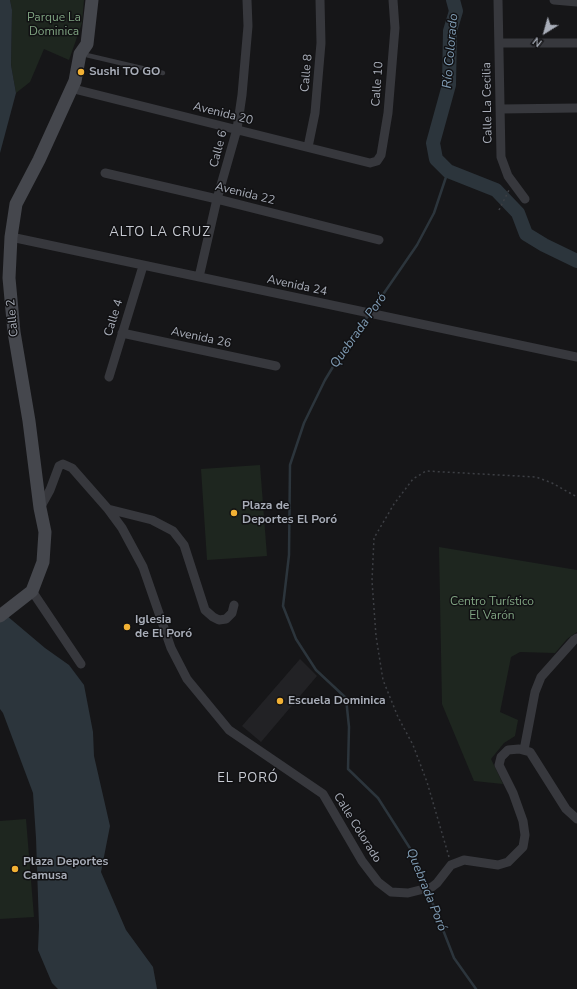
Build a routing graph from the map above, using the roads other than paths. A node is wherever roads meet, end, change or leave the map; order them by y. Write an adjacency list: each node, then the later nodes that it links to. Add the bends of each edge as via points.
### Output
1 (92, 0): 10 (main road, Calle 2, via 87,44)
2 (247, 0): 15 (street, Calle 6, via 248,26)
3 (320, 0): 16 (street, Calle 8, via 321,51 316,113)
4 (393, 0): 17 (street, Calle 10, via 395,28 388,113 381,155 377,161)
5 (498, 0): 8 (street, Calle La Cecilia)
6 (554, 0): 7 (street)
7 (577, 2)
8 (500, 43): 9 (street); 14 (street, Calle La Cecilia)
9 (577, 43)
10 (80, 54): 11 (lane); 12 (main road, Calle 2, via 75,81)
11 (163, 73)
12 (70, 88): 15 (street, Avenida 20); 21 (main road, Calle 2, via 39,160 16,204)
13 (577, 108): 14 (street)
14 (501, 109): 20 (street, Calle La Cecilia, via 501,157 508,176)
15 (237, 129): 16 (street, Avenida 20); 19 (street, Calle 6)
16 (308, 147): 17 (street, Avenida 20)
17 (370, 162)
18 (105, 173): 19 (street, Avenida 22)
19 (217, 199): 22 (street, Avenida 22); 24 (street, Calle 6)
20 (525, 199)
21 (11, 237): 23 (street, Avenida 24); 29 (main road, Calle 2, via 9,278 14,332)
22 (379, 240)
23 (143, 266): 24 (street, Avenida 24); 25 (street, Calle 4)
24 (199, 277): 26 (street, Avenida 24)
25 (122, 333): 27 (street, Avenida 26); 28 (street, Calle 4)
26 (577, 357)
27 (276, 366)
28 (109, 377)
29 (40, 508): 30 (street, Calle Colorado, via 59,466 63,464 72,468); 31 (main road, Calle 2, via 45,532 43,562)
30 (108, 509): 32 (street, via 152,520 173,531 184,545 205,610 212,617 226,619 232,613); 36 (street, Calle Colorado, via 122,528 143,567 171,648 187,678 230,730 323,794 362,861 378,882 391,892 408,893 432,888 451,865 464,860 498,865 508,862 523,847 523,821 499,765 501,757 508,750)
31 (32, 591): 33 (main road); 35 (street)
32 (234, 605)
33 (3, 614)
34 (577, 638): 36 (street, via 541,677 535,692)
35 (80, 664)
36 (524, 750): 37 (street, via 530,752 566,809)
37 (577, 818)

